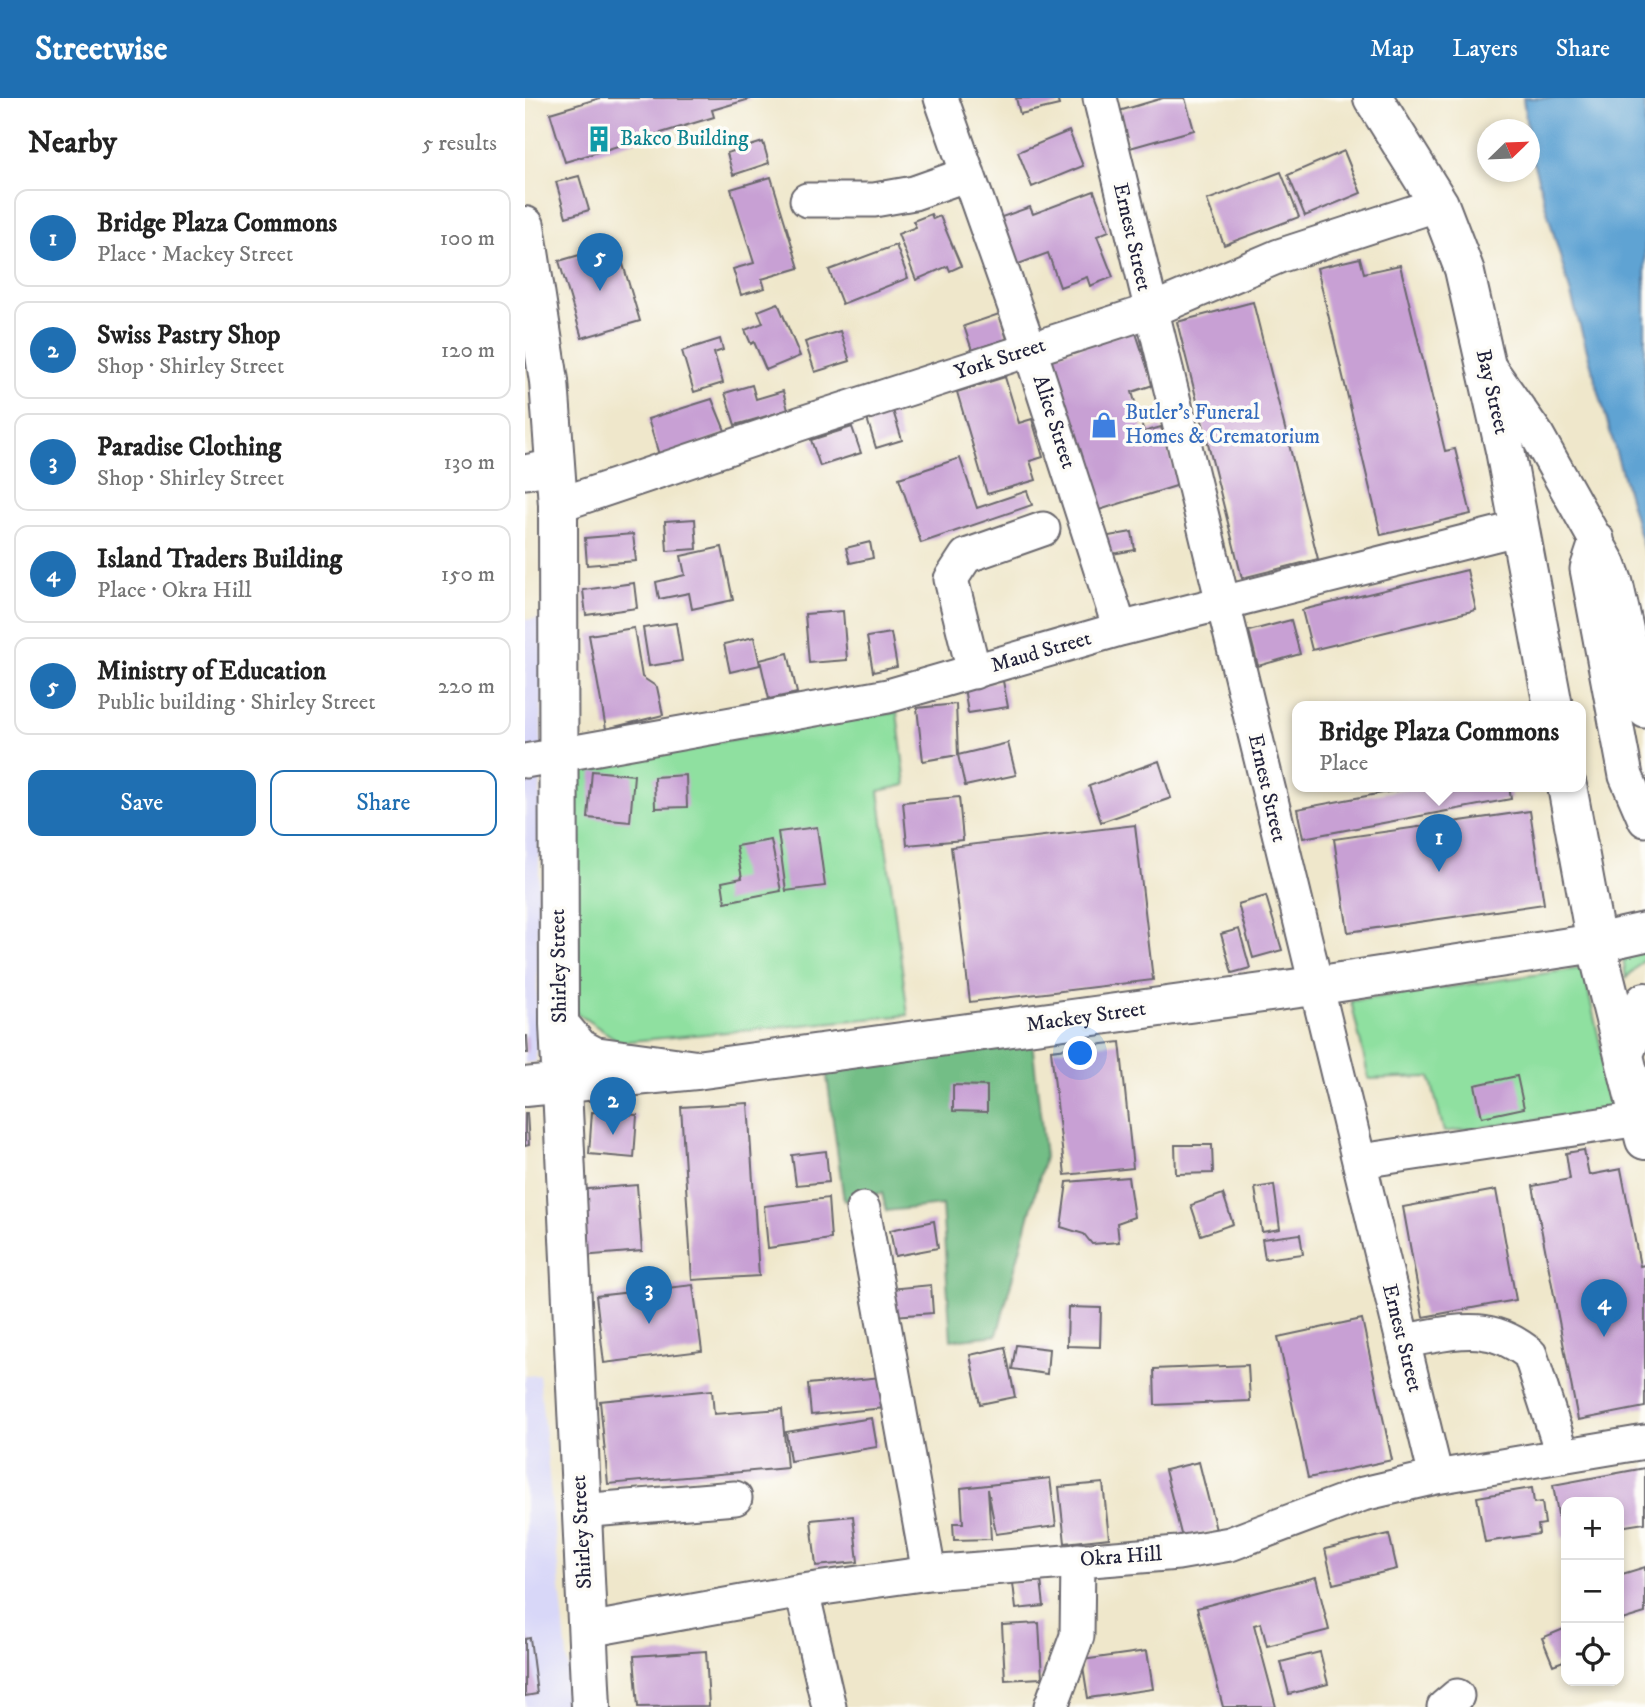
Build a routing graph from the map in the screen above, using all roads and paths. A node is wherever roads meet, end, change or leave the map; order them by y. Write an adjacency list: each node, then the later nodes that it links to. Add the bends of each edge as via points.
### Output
1 (941, 98): 4 (street, Alice Street)
2 (1100, 98): 8 (street, Ernest Street)
3 (1373, 98): 6 (main road, Bay Street)
4 (968, 173): 5 (street, via 914,193 874,200); 9 (street, Alice Street)
5 (807, 200)
6 (1439, 204): 8 (street, York Street, via 1279,256); 10 (main road, Bay Street, via 1464,269)
7 (525, 226): 11 (main road, Shirley Street, via 549,381)
8 (1150, 311): 9 (street, York Street); 16 (street, Ernest Street)
9 (1030, 350): 12 (street, York Street); 17 (street, Alice Street)
10 (1484, 360): 13 (main road, Bay Street); 15 (street, via 1537,435)
11 (541, 469): 12 (main road, Shirley Street)
12 (558, 505): 21 (main road, Shirley Street)
13 (1520, 528): 16 (street, Maud Street); 19 (main road, Bay Street)
14 (1043, 529): 18 (street, via 966,556 951,579)
15 (1597, 540): 20 (street, via 1616,583); 23 (street, via 1587,569 1626,776)
16 (1222, 602): 17 (street, Maud Street); 26 (street, Ernest Street)
17 (1120, 629): 18 (street, Maud Street)
18 (974, 671): 21 (street, Maud Street, via 888,696)
19 (1552, 701)
20 (1645, 711)
21 (541, 759): 28 (main road, Shirley Street)
22 (1568, 792): 25 (main road)
23 (1645, 820)
24 (1645, 932): 25 (main road, Mackey Street)
25 (1595, 943): 26 (main road, Mackey Street); 29 (main road)
26 (1314, 986): 30 (main road, Mackey Street); 33 (street, Ernest Street)
27 (1645, 1002): 29 (main road)
28 (559, 1024): 30 (main road, via 579,1048 594,1056); 31 (main road, Shirley Street)
29 (1624, 1054): 32 (main road)
30 (696, 1070): 31 (main road, Mackey Street)
31 (543, 1085): 40 (main road, Shirley Street)
32 (1643, 1130): 33 (street)
33 (1361, 1161): 35 (street, Ernest Street)
34 (863, 1209): 42 (street)
35 (1403, 1341): 37 (street, via 1490,1331 1517,1344 1530,1354); 38 (street, Ernest Street)
36 (1645, 1442): 37 (street, Okra Hill)
37 (1563, 1456): 38 (street, Okra Hill)
38 (1436, 1477): 41 (street, Okra Hill, via 1363,1494 1230,1544 1178,1553)
39 (735, 1498): 40 (street)
40 (580, 1511): 44 (main road, Shirley Street)
41 (1078, 1560): 42 (street, Okra Hill); 45 (street, via 1077,1636)
42 (929, 1573): 43 (street, Okra Hill)
43 (802, 1591): 44 (street, Okra Hill); 47 (street)
44 (588, 1630): 46 (main road, Shirley Street)
45 (1051, 1706)
46 (591, 1707)
47 (829, 1707)

